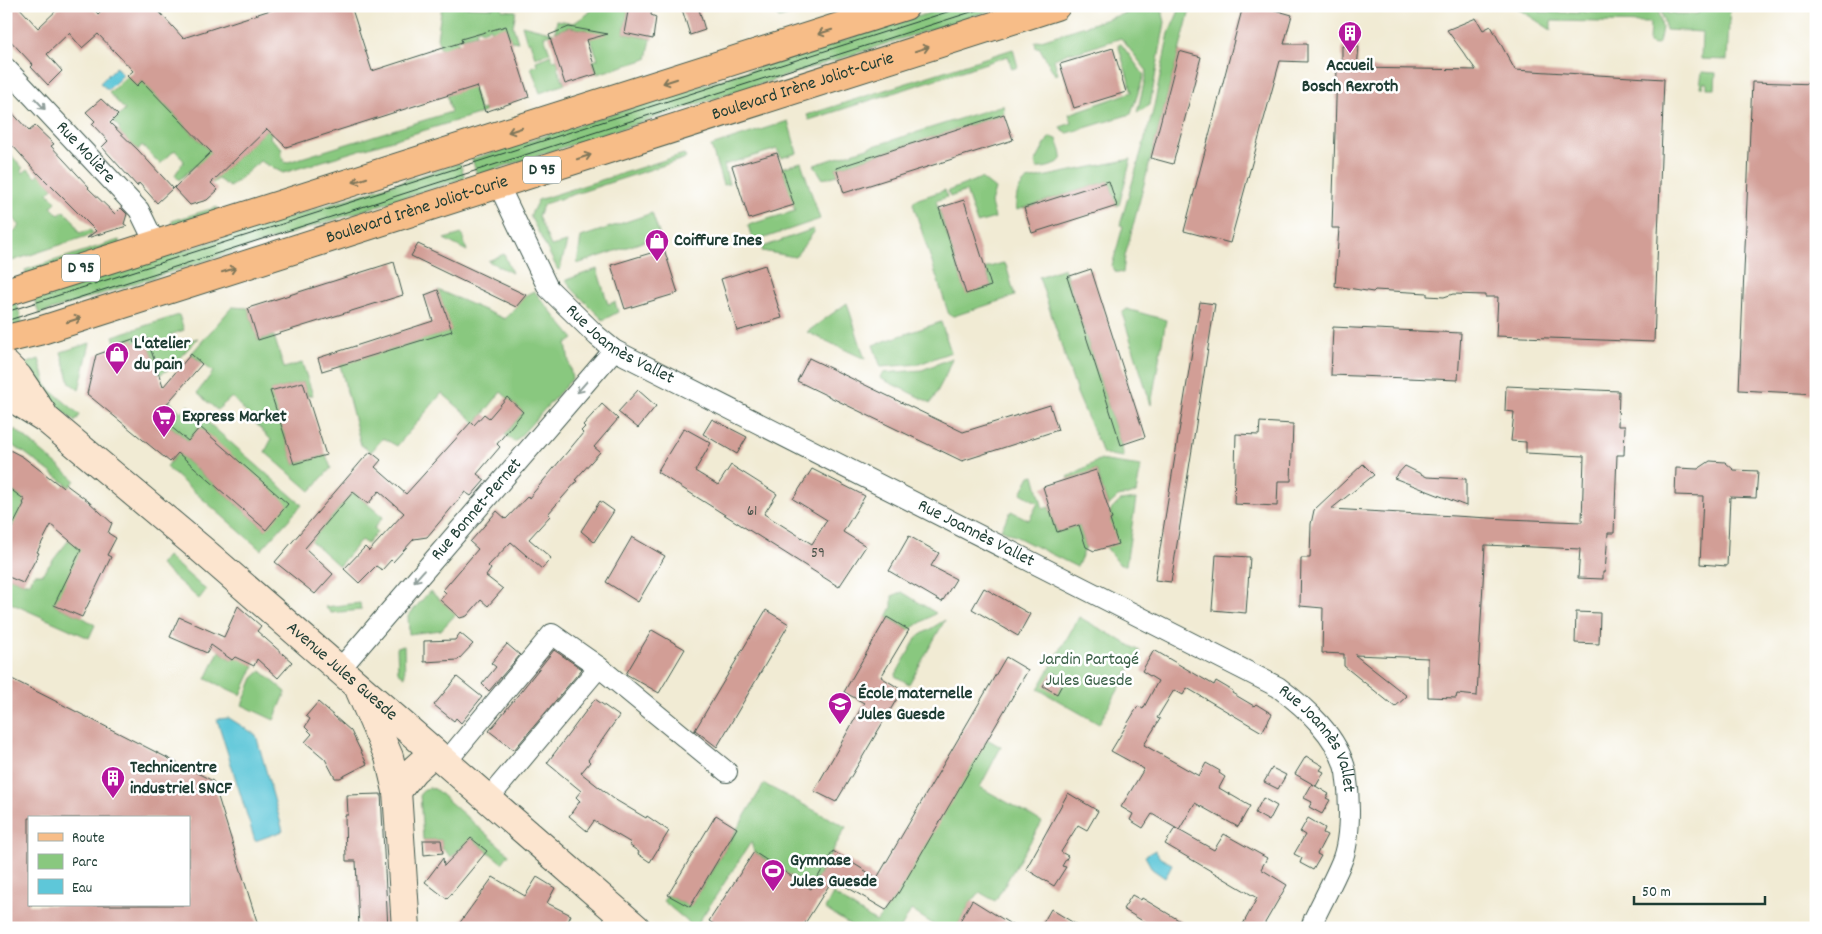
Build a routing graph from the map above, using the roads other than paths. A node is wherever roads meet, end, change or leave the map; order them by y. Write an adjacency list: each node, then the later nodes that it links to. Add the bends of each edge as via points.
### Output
1 (905, 6): 3 (main road, D 95)
2 (1056, 6): 5 (main road, Boulevard Irène Joliot-Curie / D 95, one-way to 2)
3 (858, 13): 6 (main road, D 95, one-way to 6)
4 (6, 68): 6 (street, Rue Molière, one-way to 6, via 139,210)
5 (498, 184): 8 (main road, Boulevard Irène Joliot-Curie / D 95, one-way to 5); 9 (street, Rue Joannès Vallet, via 548,288)
6 (156, 245): 7 (main road, D 95)
7 (6, 292)
8 (6, 339)
9 (614, 350): 14 (street, Rue Bonnet-Pernet, one-way to 14); 22 (street, Rue Joannès Vallet, via 1278,687 1300,703 1316,718 1336,747 1346,770 1349,791 1347,843)
10 (6, 365): 12 (street, Avenue Jules Guesde, via 18,376)
11 (6, 394): 12 (street, Avenue Jules Guesde)
12 (46, 419): 14 (street, Avenue Jules Guesde)
13 (599, 667): 15 (street, via 552,634); 17 (street); 19 (street)
14 (348, 677): 15 (street, Avenue Jules Guesde); 16 (street)
15 (432, 750): 16 (street); 18 (street); 19 (street, Avenue Jules Guesde)
16 (389, 758): 18 (street)
17 (727, 772)
18 (397, 791): 20 (street)
19 (488, 799): 21 (street, Avenue Jules Guesde)
20 (406, 928)
21 (636, 928)
22 (1311, 928)

